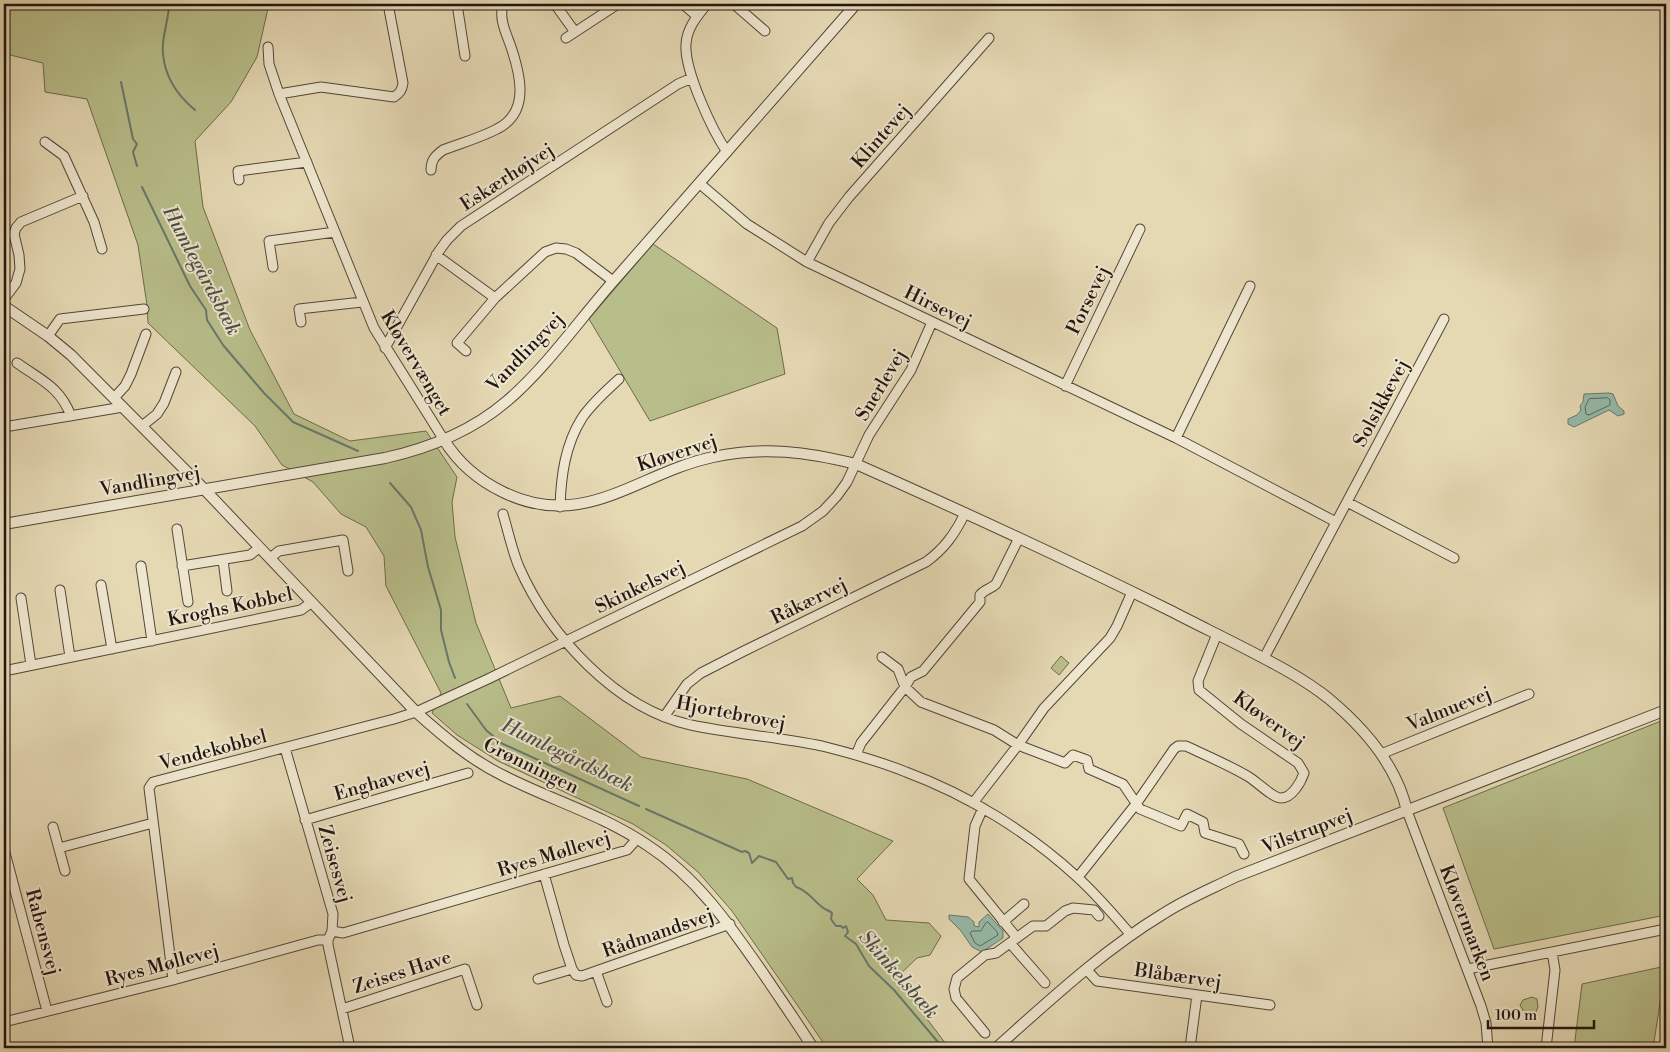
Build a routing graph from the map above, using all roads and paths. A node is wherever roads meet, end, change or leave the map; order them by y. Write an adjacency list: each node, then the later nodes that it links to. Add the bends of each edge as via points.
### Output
1 (388, 4): 18 (street, via 402,83 400,93 394,97 321,87)
2 (457, 4): 16 (street)
3 (503, 4): 22 (street, via 503,25 520,81 517,108 498,129 443,150 435,156)
4 (618, 4): 12 (street)
5 (683, 4): 10 (street)
6 (707, 4): 10 (street)
7 (734, 4): 11 (street)
8 (856, 4): 20 (street, Vandlingvej)
9 (556, 7): 12 (street)
10 (697, 16): 17 (street, via 686,43)
11 (765, 31)
12 (575, 32): 13 (street)
13 (566, 38)
14 (989, 38): 30 (street, Klintevej, via 849,197 829,223)
15 (268, 47): 18 (street, Kløvervænget, via 269,64)
16 (466, 56)
17 (692, 78): 20 (street, via 716,137); 29 (street, Eskærhøjvej, via 678,84 461,226)
18 (279, 94): 21 (street, Kløvervænget)
19 (45, 142): 25 (street, via 64,156)
20 (727, 152): 24 (street, Vandlingvej)
21 (307, 162): 23 (street, via 238,171); 27 (street, Kløvervænget)
22 (431, 170)
23 (239, 180)
24 (699, 183): 30 (street, Hirsevej, via 747,224); 32 (street, Vandlingvej)
25 (83, 196): 28 (street); 34 (street, via 21,222 16,228 14,234 20,269 16,283)
26 (1140, 229): 49 (street, Porsevej)
27 (334, 232): 31 (street, via 269,241); 36 (street, Kløvervænget)
28 (102, 249)
29 (436, 255): 35 (street); 44 (street, Eskærhøjvej)
30 (807, 262): 41 (street, Hirsevej)
31 (273, 267)
32 (613, 281): 35 (street, via 576,253 556,248 545,252); 56 (street, Vandlingvej, via 507,401 473,425)
33 (1250, 286): 55 (street)
34 (4, 298)
35 (495, 298): 45 (street, via 458,343)
36 (362, 302): 40 (street, Kløvervænget, via 299,309); 44 (street, Kløvervænget)
37 (4, 306): 43 (street, Grønningen)
38 (144, 309): 43 (street, via 60,319)
39 (1444, 319): 59 (street, Solsikkevej)
40 (301, 322)
41 (932, 322): 49 (street, Hirsevej); 57 (street, Snerlevej, via 911,370 869,435)
42 (146, 334): 50 (street, via 125,386)
43 (48, 336): 50 (street, Grønningen)
44 (385, 348): 56 (street, Kløvervænget)
45 (466, 351)
46 (17, 363): 52 (street, via 55,390)
47 (176, 372): 53 (street, via 164,403 157,414)
48 (619, 379): 60 (street, via 596,400 570,442 563,465)
49 (1065, 386): 55 (street, Hirsevej)
50 (114, 398): 51 (street, Grønningen)
51 (123, 407): 52 (street); 53 (street, Grønningen)
52 (70, 416): 54 (street)
53 (142, 426): 58 (street, Grønningen)
54 (4, 427)
55 (1176, 438): 63 (street, Hirsevej)
56 (444, 440): 58 (street, Vandlingvej, via 386,458); 60 (street, Kløvervej, via 463,465 480,480 512,497)
57 (856, 464): 60 (street, Kløvervej, via 794,452 738,453 668,471 590,503); 61 (street, Kløvervej); 83 (street, Skinkelsvej, via 837,496 802,526)
58 (204, 489): 64 (street, Vandlingvej); 67 (street, Grønningen)
59 (1347, 502): 63 (street, Solsikkevej); 69 (street)
60 (560, 507)
61 (965, 513): 66 (street, Kløvervej); 94 (street, Råkærvej, via 946,545 926,562 701,673 687,684)
62 (503, 514): 83 (street, Hjortebrovej, via 519,566 532,594)
63 (1336, 522): 87 (street, Solsikkevej)
64 (4, 524)
65 (176, 529): 72 (street)
66 (1019, 538): 77 (street, Kløvervej); 90 (street, via 996,584 980,595 980,602 923,671 911,677)
67 (259, 548): 68 (street, Grønningen); 70 (street, via 250,555)
68 (270, 558): 73 (street, via 280,551 343,540); 80 (street, Grønningen)
69 (1454, 558)
70 (223, 560): 72 (street); 76 (street)
71 (141, 566): 82 (street, Kroghs Kobbel)
72 (182, 566): 79 (street)
73 (348, 571)
74 (101, 585): 84 (street)
75 (60, 590): 85 (street)
76 (228, 591)
77 (1132, 592): 81 (street, Kløvervej); 95 (street, via 1110,638 1044,708)
78 (21, 598): 88 (street)
79 (188, 602)
80 (312, 602): 82 (street, Kroghs Kobbel, via 302,610); 93 (street, Grønningen)
81 (1217, 634): 87 (street, Kløvervej); 101 (street, Kløvervej, via 1198,680 1199,690 1298,763 1304,774 1302,779 1291,794 1278,797 1248,777 1186,746 1178,746)
82 (152, 641): 84 (street, Kroghs Kobbel)
83 (566, 641): 93 (street, Skinkelsvej); 94 (street, Hjortebrovej, via 612,687)
84 (112, 649): 85 (street, Kroghs Kobbel)
85 (70, 657): 88 (street, Kroghs Kobbel)
86 (882, 657): 90 (street, via 898,669)
87 (1264, 658): 97 (street, Kløvervej, via 1327,697)
88 (31, 665): 89 (street, Kroghs Kobbel)
89 (4, 671)
90 (906, 687): 95 (street, via 921,702 994,730); 98 (street)
91 (1529, 694): 97 (street, Valmuevej)
92 (1666, 710): 103 (street, Vilstrupvej)
93 (416, 712): 96 (street, Vendekobbel); 108 (street, Grønningen, via 443,737 486,766 618,827)
94 (664, 716): 98 (street, Hjortebrovej, via 689,725 821,746)
95 (1018, 745): 100 (street); 101 (street, via 1065,763 1073,755 1087,760 1089,769 1123,784)
96 (285, 748): 104 (street, Zeisesvej); 105 (street, Vendekobbel, via 153,782 149,788)
97 (1381, 754): 103 (street, Kløvervej, via 1402,792)
98 (856, 755): 100 (street, Hjortebrovej, via 905,771)
99 (468, 773): 104 (street, Enghavevej)
100 (973, 803): 102 (street, Hjortebrovej)
101 (1136, 804): 109 (street, via 1140,809 1182,826 1187,814 1203,822 1205,832); 116 (street)
102 (983, 808): 116 (street, Hjortebrovej, via 1050,853); 119 (street, via 974,826 969,879)
103 (1407, 811): 123 (street, Vilstrupvej, via 1235,878 1180,904); 128 (street, Kløvermarken)
104 (305, 820): 122 (street, Zeisesvej, via 333,914)
105 (153, 823): 111 (street); 132 (street, Vendekobbel)
106 (53, 827): 111 (street)
107 (1242, 834): 109 (street)
108 (637, 839): 115 (street, Ryes Møllevej, via 627,850); 120 (street, Grønningen, via 698,887)
109 (1239, 844): 112 (street)
110 (4, 848): 113 (street)
111 (59, 848): 114 (street)
112 (1244, 854)
113 (6, 863): 139 (street, Rabensvej)
114 (65, 871)
115 (544, 874): 122 (street, Ryes Møllevej, via 343,933); 127 (street)
116 (1078, 877): 123 (street, Hjortebrovej)
117 (1024, 904): 119 (street)
118 (1099, 916): 125 (street, via 1094,910 1074,908 1046,926 1032,926)
119 (1004, 922): 125 (street)
120 (730, 924): 130 (street, Rådmandsvej); 143 (street, Grønningen)
121 (1666, 929): 126 (street)
122 (332, 931): 124 (street, Zeisesvej)
123 (1131, 935): 129 (street, Vilstrupvej)
124 (328, 940): 132 (street, Ryes Møllevej, via 310,942); 138 (street)
125 (1013, 940): 133 (street); 141 (street, via 996,953 985,954 957,978 956,998)
126 (1552, 952): 128 (street); 147 (street, via 1555,970)
127 (572, 969): 130 (street, Rådmandsvej, via 576,975 582,976); 131 (street, Rådmandsvej)
128 (1468, 969): 146 (street, Kløvermarken, via 1486,1023)
129 (1087, 970): 134 (street, Blåbærvej, via 1097,981); 144 (street, Vilstrupvej)
130 (596, 971): 135 (street, Rådmandsvej)
131 (538, 979)
132 (173, 980): 139 (street, Ryes Møllevej)
133 (1044, 983)
134 (1197, 995): 136 (street, Blåbærvej); 145 (street)
135 (607, 1002)
136 (1270, 1005)
137 (477, 1006): 138 (street, Zeises Have, via 465,969)
138 (342, 1008): 142 (street)
139 (47, 1011): 140 (street, Ryes Møllevej)
140 (4, 1022)
141 (985, 1033)
142 (350, 1048)
143 (813, 1048)
144 (996, 1048)
145 (1190, 1048)
146 (1488, 1048)
147 (1546, 1048)

